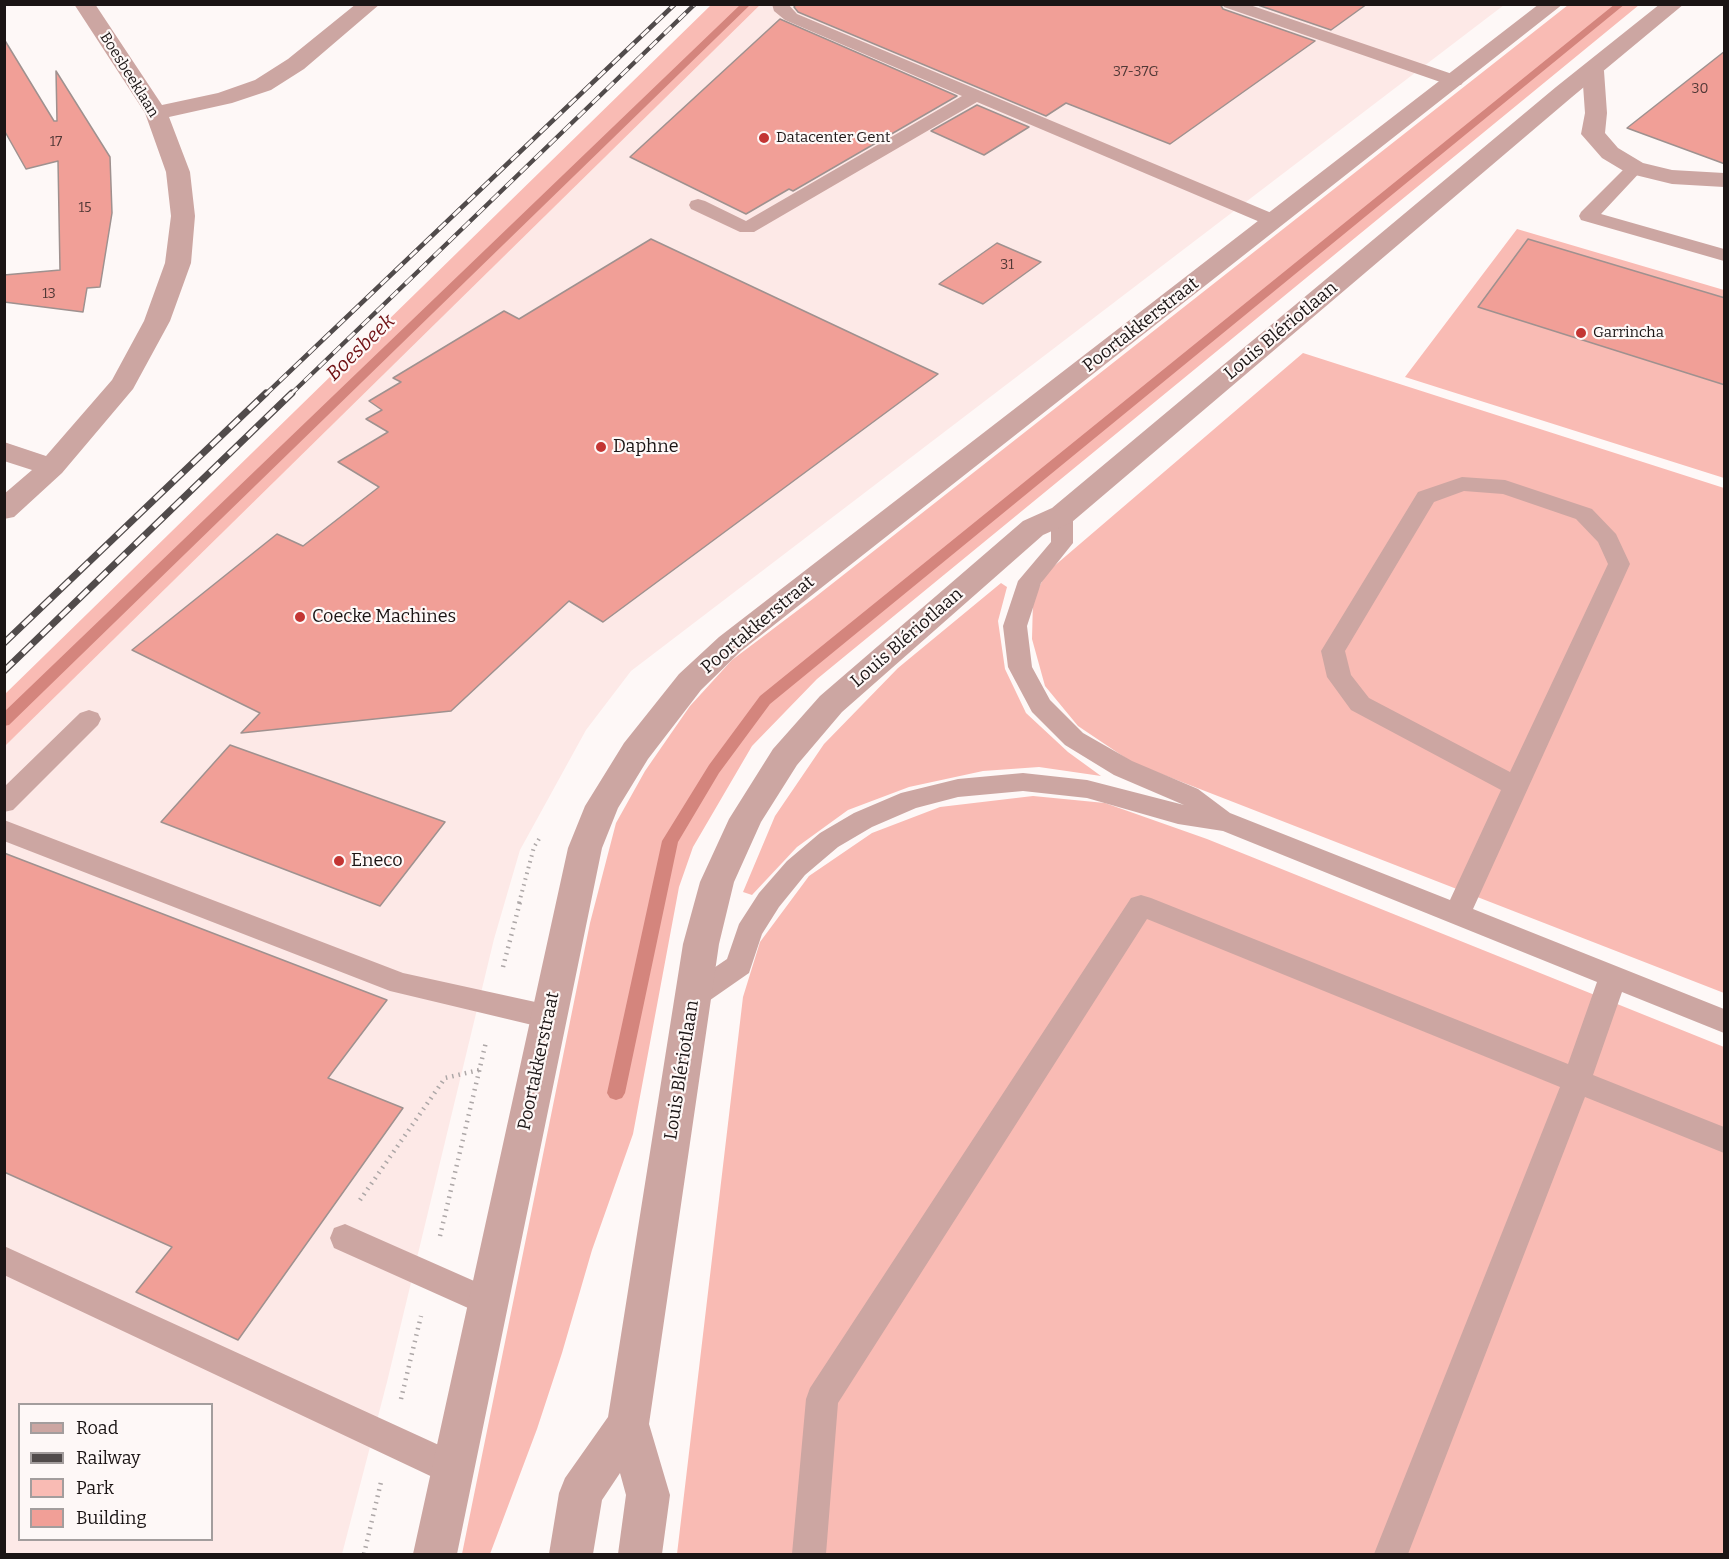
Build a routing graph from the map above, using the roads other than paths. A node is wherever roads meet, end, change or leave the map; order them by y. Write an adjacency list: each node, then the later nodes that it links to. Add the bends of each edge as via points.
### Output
1 (84, 4): 10 (street, Boesbeeklaan)
2 (370, 4): 10 (street, via 296,64 263,85)
3 (780, 4): 9 (lane, via 791,17)
4 (1230, 4): 8 (lane)
5 (1553, 4): 8 (street, Poortakkerstraat)
6 (1674, 4): 7 (street, Louis Blériotlaan)
7 (1593, 71): 11 (street, via 1593,134 1610,153); 19 (street, Louis Blériotlaan)
8 (1455, 81): 14 (street, Poortakkerstraat)
9 (976, 95): 13 (lane, via 747,228); 14 (lane)
10 (156, 113): 17 (street, Boesbeeklaan, via 178,172 183,216 178,263 157,321 124,382)
11 (1635, 168): 12 (street, via 1672,177); 15 (lane, via 1588,216)
12 (1725, 180)
13 (698, 205)
14 (1274, 222): 28 (street, Poortakkerstraat, via 740,637 690,682 636,751 602,806 585,848)
15 (1725, 255)
16 (4, 451): 17 (street)
17 (52, 467): 18 (street, Boesbeeklaan)
18 (4, 510)
19 (1062, 515): 23 (lane, via 1062,543 1030,581 1015,626 1020,666 1041,706 1074,739 1123,768 1189,796); 27 (street, Louis Blériotlaan, via 1032,528 956,594 831,704 785,757 746,819 717,882)
20 (89, 719): 22 (lane)
21 (1516, 786): 21 (lane, via 1619,564 1608,539 1584,514 1505,487 1462,484 1426,497 1332,651 1340,677 1360,704); 25 (lane)
22 (4, 803)
23 (1227, 822): 25 (lane); 27 (lane, via 1179,814 1087,789 1023,782 958,788 910,800 829,840 796,868 749,932 739,965)
24 (4, 830): 28 (lane, via 392,980)
25 (1457, 914): 26 (lane)
26 (1613, 976): 29 (lane); 30 (lane)
27 (693, 997): 35 (street, Louis Blériotlaan)
28 (549, 1017): 34 (street, Poortakkerstraat)
29 (1725, 1021)
30 (1576, 1080): 31 (lane); 40 (lane, via 1141,905 822,1399); 41 (lane)
31 (1725, 1140)
32 (345, 1238): 34 (lane)
33 (4, 1260): 36 (lane)
34 (488, 1302): 36 (street, Poortakkerstraat)
35 (628, 1424): 38 (street, via 580,1493); 39 (street, Louis Blériotlaan, via 648,1495)
36 (453, 1469): 37 (street, Poortakkerstraat)
37 (435, 1554)
38 (571, 1554)
39 (640, 1554)
40 (809, 1554)
41 (1391, 1554)

